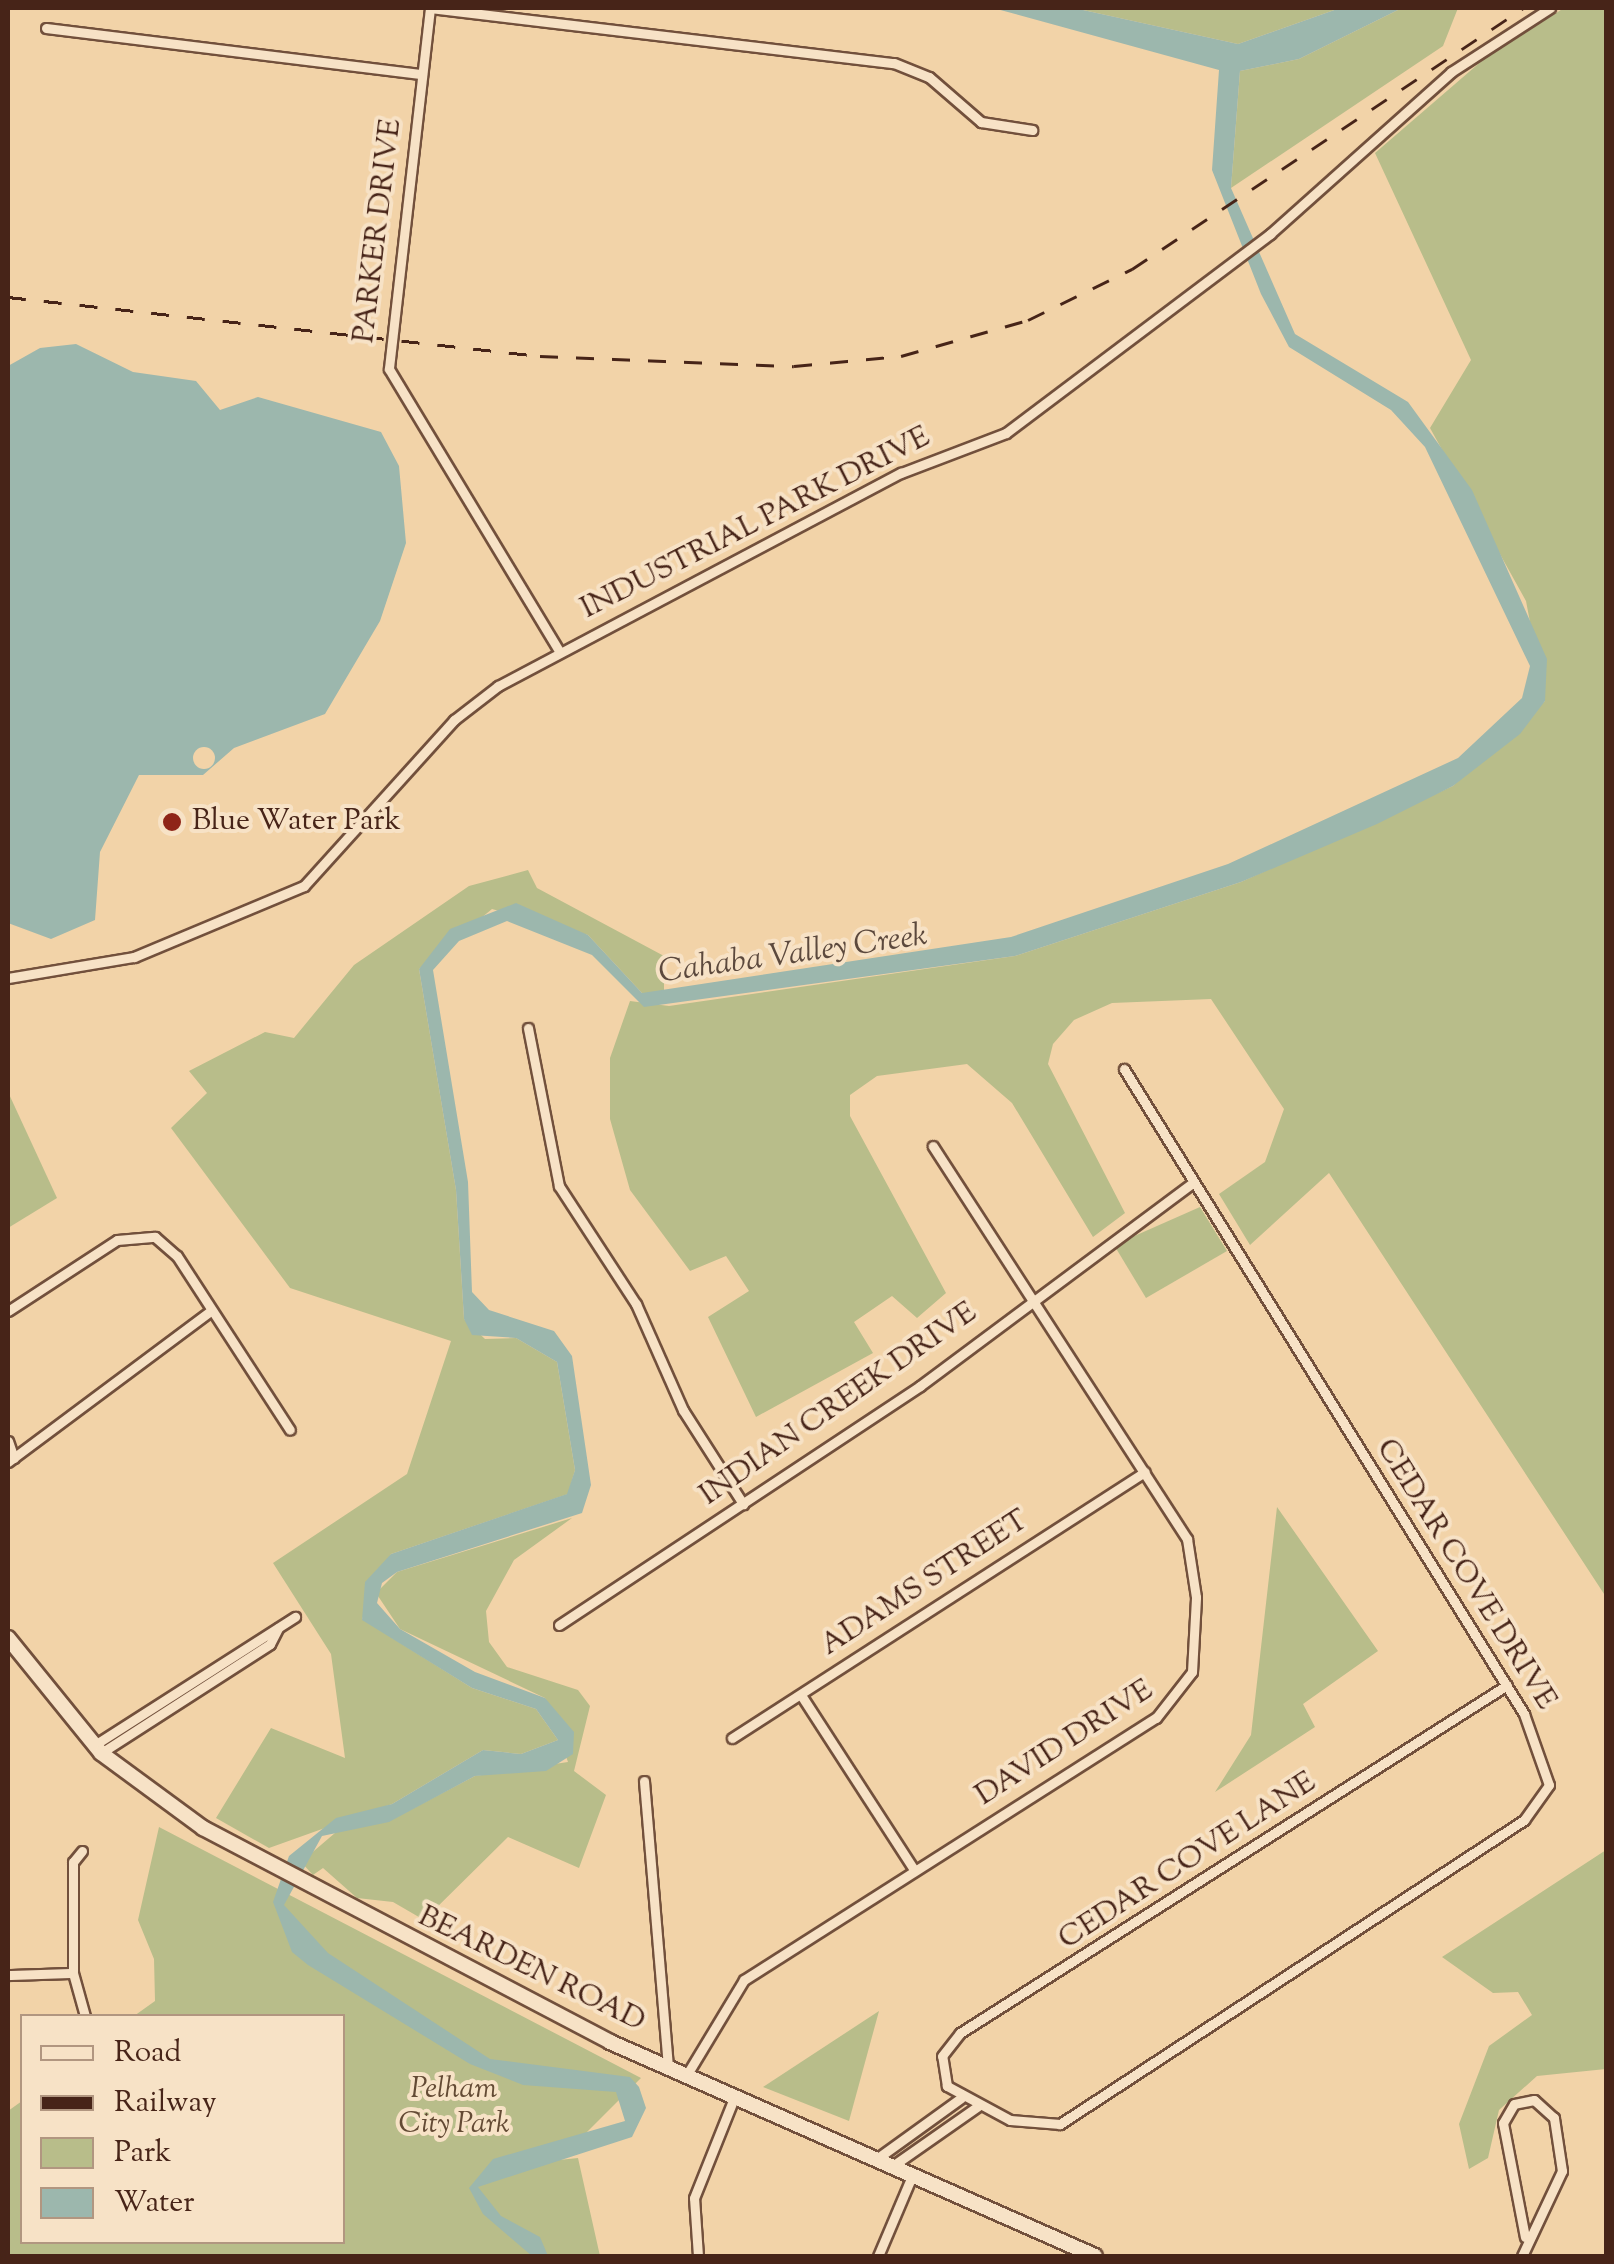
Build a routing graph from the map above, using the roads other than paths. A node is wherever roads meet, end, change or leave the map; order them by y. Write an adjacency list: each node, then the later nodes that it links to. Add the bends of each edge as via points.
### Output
1 (430, 8): 4 (street, PARKER DRIVE); 5 (street, via 894,63 930,77 981,122)
2 (1550, 8): 6 (street, INDUSTRIAL PARK DRIVE, via 1451,72 1270,234 1006,433 901,473)
3 (46, 28): 4 (street)
4 (422, 74): 6 (street, PARKER DRIVE, via 389,368)
5 (1032, 130)
6 (560, 652): 7 (street, INDUSTRIAL PARK DRIVE, via 454,720 347,849 289,896 134,958)
7 (8, 978)
8 (528, 1028): 21 (street, via 559,1186 636,1304 683,1410)
9 (1124, 1069): 11 (street, CEDAR COVE DRIVE)
10 (933, 1146): 14 (street, DAVID DRIVE)
11 (1191, 1184): 14 (street, INDIAN CREEK DRIVE); 25 (street, CEDAR COVE DRIVE)
12 (152, 1221): 13 (street)
13 (148, 1235): 15 (street, via 117,1240); 16 (street, via 170,1247)
14 (1033, 1297): 20 (street, DAVID DRIVE); 21 (street, INDIAN CREEK DRIVE)
15 (8, 1310)
16 (212, 1310): 17 (street); 19 (street)
17 (290, 1430)
18 (8, 1442): 19 (street)
19 (11, 1460)
20 (1145, 1472): 26 (street, ADAMS STREET); 31 (street, DAVID DRIVE, via 1194,1566 1195,1657 1182,1694)
21 (744, 1504): 23 (street, INDIAN CREEK DRIVE)
22 (294, 1617): 28 (street, via 270,1644)
23 (559, 1625)
24 (8, 1638): 28 (street, BEARDEN ROAD)
25 (1506, 1686): 38 (street, CEDAR COVE LANE, via 960,2034 941,2064); 39 (street, CEDAR COVE DRIVE, via 1548,1773 1544,1799 1524,1820 1060,2124 1024,2124)
26 (801, 1695): 27 (street, ADAMS STREET); 31 (street)
27 (732, 1738)
28 (97, 1750): 35 (street, BEARDEN ROAD, via 166,1805 308,1886)
29 (644, 1781): 35 (street)
30 (82, 1851): 32 (street, via 73,1862)
31 (914, 1870): 36 (street, DAVID DRIVE, via 744,1980)
32 (73, 1974): 33 (street); 34 (street)
33 (8, 1975)
34 (84, 2014)
35 (668, 2068): 36 (street, BEARDEN ROAD)
36 (686, 2076): 37 (street, BEARDEN ROAD)
37 (734, 2098): 40 (street, BEARDEN ROAD); 45 (street, via 694,2198)
38 (961, 2098): 39 (street, CEDAR COVE DRIVE); 40 (street)
39 (978, 2106): 41 (street)
40 (875, 2160): 41 (street, BEARDEN ROAD)
41 (891, 2167): 42 (street, BEARDEN ROAD)
42 (912, 2176): 44 (street, BEARDEN ROAD); 46 (street)
43 (1525, 2237): 43 (street, via 1561,2181 1550,2110 1534,2100 1511,2106 1504,2150); 47 (street)
44 (1084, 2254)
45 (698, 2256)
46 (878, 2256)
47 (1522, 2256)

